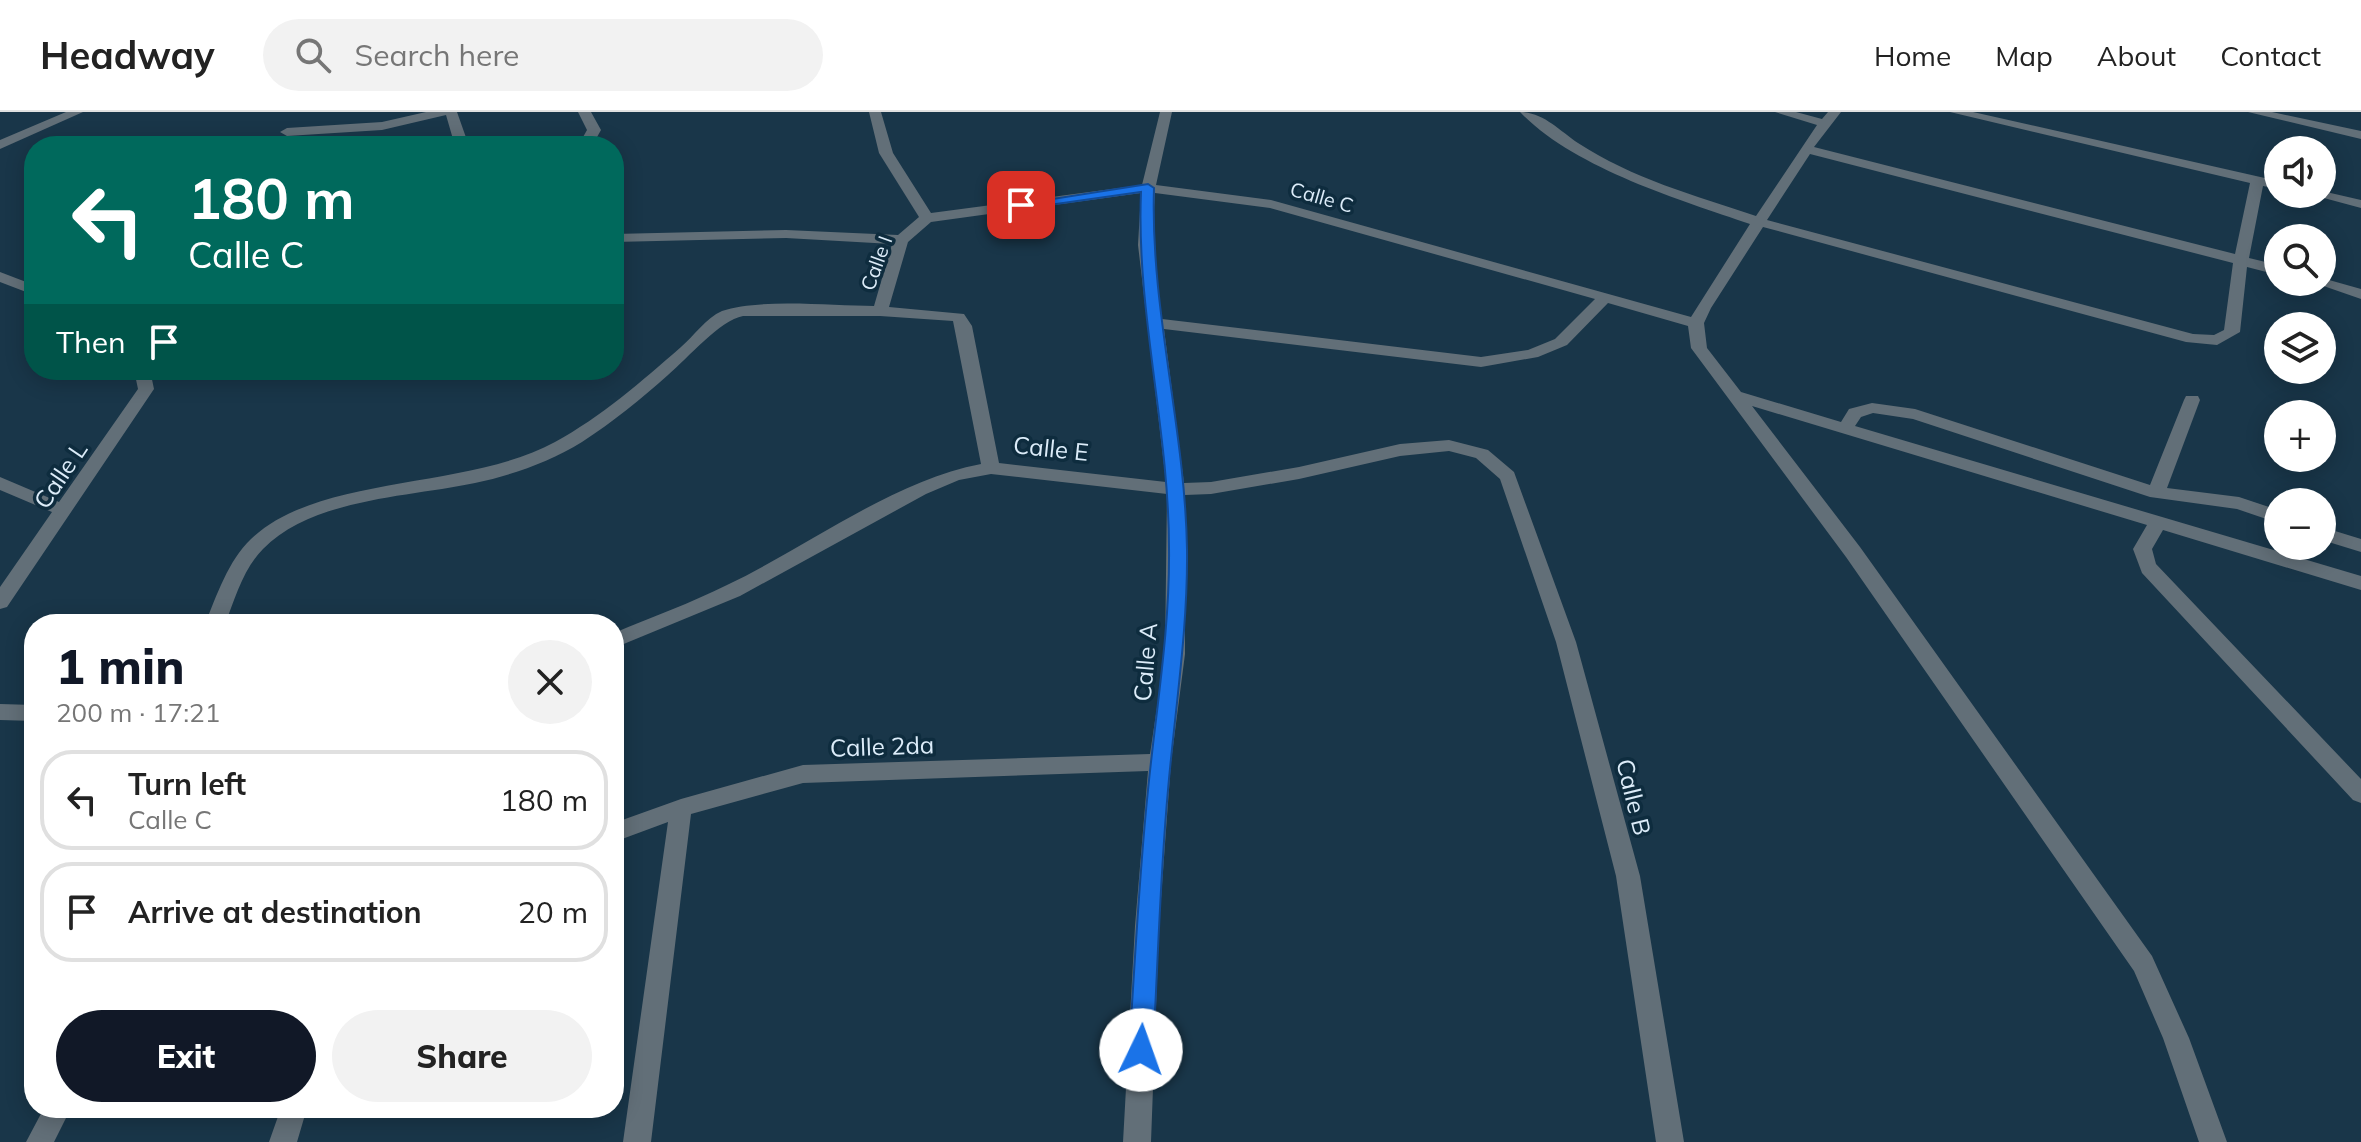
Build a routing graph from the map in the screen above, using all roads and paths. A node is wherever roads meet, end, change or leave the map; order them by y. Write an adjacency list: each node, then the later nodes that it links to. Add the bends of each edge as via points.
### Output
1 (77, 112): 16 (street)
2 (443, 112): 12 (street, via 382,126)
3 (451, 112): 14 (street)
4 (584, 112): 15 (street, via 591,119)
5 (875, 112): 23 (street, via 886,153)
6 (1166, 112): 20 (street, Calle A)
7 (1526, 112): 24 (street, via 1615,169)
8 (1781, 112): 11 (street)
9 (1956, 112): 18 (street)
10 (2254, 112): 13 (street)
11 (1829, 118): 17 (street)
12 (287, 132)
13 (2361, 135)
14 (459, 136)
15 (591, 136)
16 (0, 145)
17 (1806, 149): 24 (street); 27 (street)
18 (2257, 181): 19 (street); 27 (street)
19 (2264, 182)
20 (1148, 188): 23 (street, Calle C); 33 (street, Calle C, via 1271,204); 35 (street, Calle A, via 1145,245)
21 (2336, 198): 22 (street)
22 (2361, 204)
23 (927, 218): 26 (street, Calle I)
24 (1759, 222): 27 (street, via 2192,339 2217,340 2232,332); 36 (street)
25 (624, 238): 26 (street, via 786,234)
26 (901, 240): 34 (street, Calle I)
27 (2241, 259): 28 (street)
28 (2264, 266)
29 (0, 277): 30 (street)
30 (24, 286)
31 (2336, 287): 32 (street)
32 (2361, 294)
33 (1606, 297): 35 (street, via 1561,342 1532,354 1481,362); 36 (street, Calle C)
34 (880, 311): 41 (street, Calle I, via 958,317); 53 (street, via 752,310 718,320 587,429 546,455 510,468 317,507 264,537)
35 (1156, 323): 44 (street, Calle A)
36 (1696, 323): 38 (street, via 1699,348)
37 (144, 380): 46 (street, Calle L, via 146,389)
38 (1732, 395): 40 (street); 68 (street, via 1853,552 2143,964)
39 (2192, 400): 45 (street)
40 (1844, 430): 45 (street, via 1855,413 1872,408 1915,414); 48 (street)
41 (991, 468): 44 (street, Calle E); 54 (street, Calle E, via 920,490 733,591)
42 (1508, 476): 44 (street, Calle E, via 1482,454 1449,445 1211,488); 67 (street, Calle B, via 1566,642 1628,876)
43 (0, 483): 46 (street)
44 (1176, 489): 57 (street, Calle A, via 1175,654)
45 (2156, 493): 47 (street, via 2239,503)
46 (65, 511): 52 (street, Calle L)
47 (2264, 512)
48 (2160, 522): 51 (street); 58 (street, via 2141,543 2149,568)
49 (2336, 538): 50 (street)
50 (2361, 546)
51 (2361, 583)
52 (0, 602)
53 (220, 614)
54 (624, 637)
55 (0, 712): 56 (street)
56 (24, 713)
57 (1160, 762): 59 (street, Calle 2da, via 803,774); 66 (street, Calle A)
58 (2361, 794)
59 (681, 808): 60 (street, Calle 2da); 65 (street)
60 (624, 829)
61 (53, 1118): 63 (street)
62 (291, 1118): 64 (street)
63 (40, 1142)
64 (283, 1142)
65 (637, 1142)
66 (1137, 1142)
67 (1670, 1142)
68 (2213, 1142)

